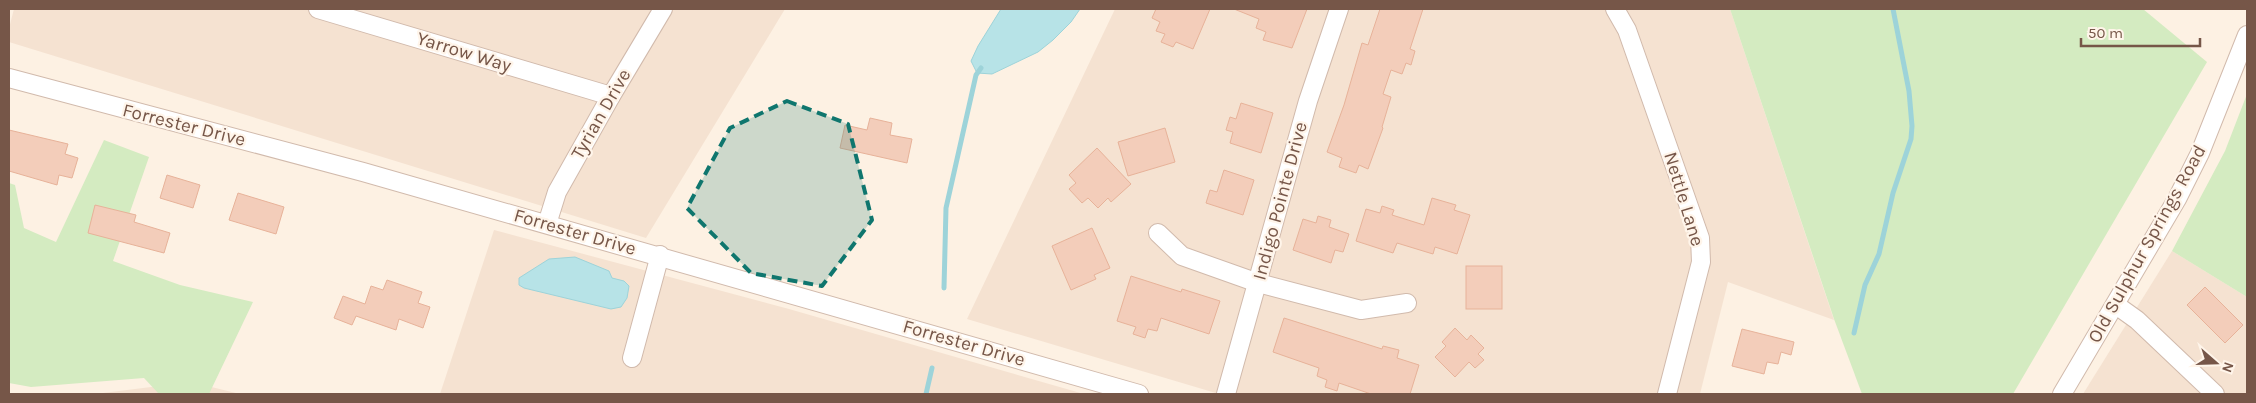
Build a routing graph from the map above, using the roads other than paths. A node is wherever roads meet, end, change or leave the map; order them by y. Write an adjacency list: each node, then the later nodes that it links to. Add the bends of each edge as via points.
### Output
1 (318, 9): 7 (street, Yarrow Way)
2 (663, 9): 7 (street, Tyrian Drive)
3 (1339, 9): 11 (street, Indigo Pointe Drive, via 1308,101)
4 (1615, 9): 17 (street, Nettle Lane, via 1626,30 1700,238 1701,262)
5 (2247, 36): 13 (street, Old Sulphur Springs Road, via 2200,153)
6 (9, 78): 8 (street, Forrester Drive)
7 (611, 96): 8 (street, Tyrian Drive, via 557,192)
8 (547, 224): 10 (street, Forrester Drive)
9 (1158, 233): 11 (street, via 1182,256)
10 (660, 256): 14 (street); 15 (street, Forrester Drive)
11 (1258, 283): 12 (street, via 1361,310); 16 (street, Indigo Pointe Drive)
12 (1407, 303)
13 (2116, 304): 18 (street, Old Sulphur Springs Road); 19 (street)
14 (632, 358)
15 (1139, 394)
16 (1226, 394)
17 (1667, 394)
18 (2062, 394)
19 (2215, 394)

